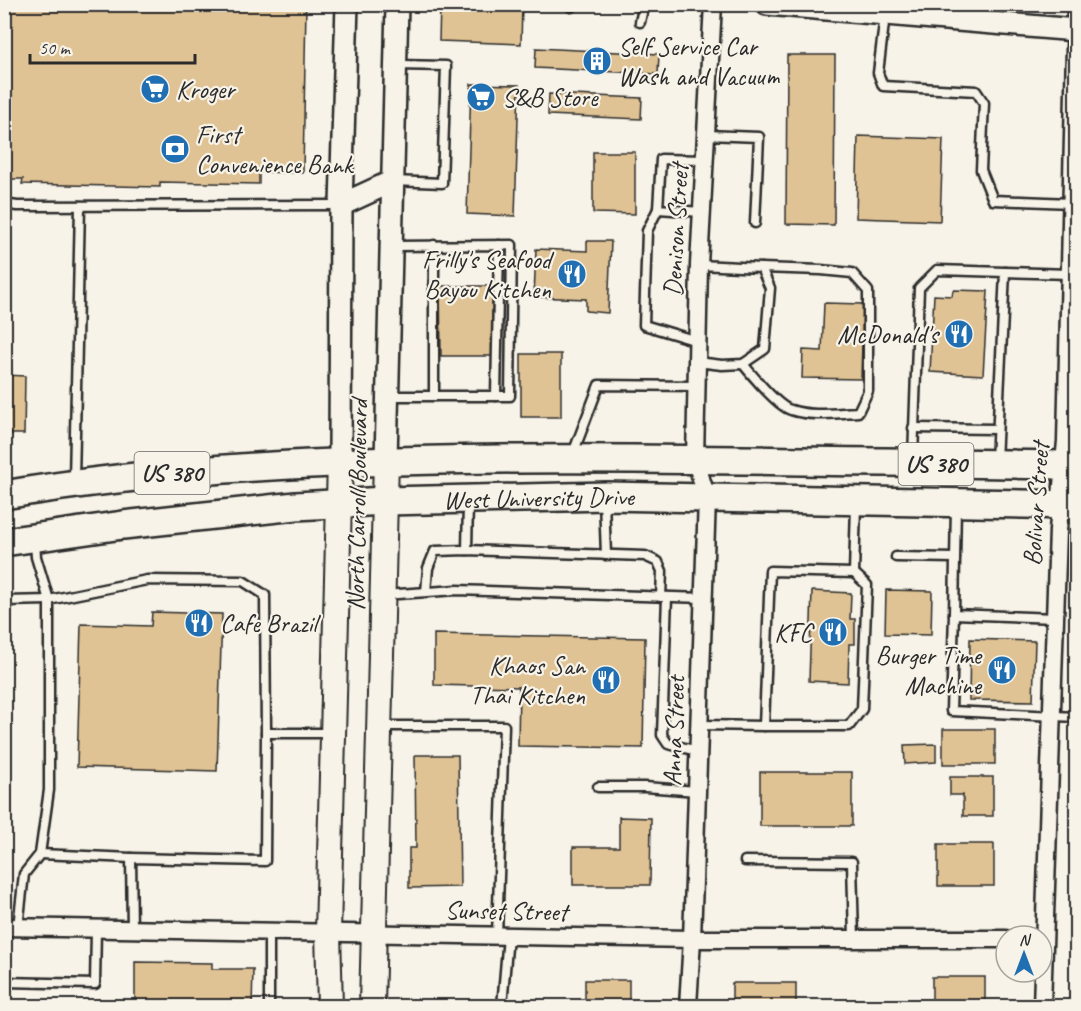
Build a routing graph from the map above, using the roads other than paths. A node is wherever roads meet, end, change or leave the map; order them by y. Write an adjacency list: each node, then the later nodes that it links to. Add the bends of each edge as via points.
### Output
1 (347, 4): 17 (street, North Carroll Boulevard)
2 (397, 4): 10 (street, North Carroll Boulevard)
3 (644, 4): 8 (lane)
4 (713, 4): 12 (street, Denison Street)
5 (767, 4): 7 (street)
6 (1076, 4): 9 (street, Bolivar Street)
7 (885, 14): 9 (street); 20 (lane, via 878,73 883,86 976,91 984,103 981,170 993,200)
8 (640, 22)
9 (1076, 30): 11 (street, Bolivar Street)
10 (396, 65): 15 (street, North Carroll Boulevard); 15 (lane, via 446,66 441,183)
11 (1075, 92): 13 (street, Bolivar Street)
12 (706, 135): 14 (street, Denison Street); 22 (lane, via 759,137)
13 (1074, 151): 20 (street, Bolivar Street)
14 (705, 160): 19 (lane, via 661,159); 21 (street, Denison Street)
15 (393, 181): 17 (street); 25 (street, North Carroll Boulevard)
16 (4, 204): 18 (lane)
17 (341, 205): 18 (lane); 43 (street, North Carroll Boulevard)
18 (80, 206): 47 (lane)
19 (658, 209): 21 (lane); 31 (lane, via 647,231 644,325)
20 (1073, 211): 29 (street, Bolivar Street)
21 (702, 212): 26 (street, Denison Street)
22 (755, 223)
23 (434, 245): 24 (lane); 25 (lane); 36 (lane)
24 (499, 245): 37 (lane); 37 (lane, via 512,245 510,396)
25 (392, 247): 35 (street, North Carroll Boulevard)
26 (699, 265): 27 (lane); 31 (street, Denison Street)
27 (761, 268): 33 (lane, via 770,288 765,349); 33 (lane, via 852,273 868,291 868,391 858,412 815,415 788,410)
28 (1005, 272): 29 (lane); 38 (lane, via 937,270 919,288); 39 (lane)
29 (1069, 274): 30 (street, Bolivar Street)
30 (1072, 302): 46 (street, Bolivar Street)
31 (697, 341): 32 (street, Denison Street)
32 (697, 362): 33 (lane); 34 (street, Denison Street)
33 (743, 364)
34 (697, 386): 40 (lane, via 598,385); 41 (street, Denison Street)
35 (388, 396): 36 (lane); 42 (street, North Carroll Boulevard)
36 (434, 396): 37 (lane)
37 (496, 396)
38 (914, 428): 39 (lane); 44 (lane)
39 (997, 429): 45 (lane)
40 (571, 459): 41 (main road, West University Drive / US 380); 42 (main road, West University Drive / US 380)
41 (695, 459): 44 (main road, West University Drive / US 380); 50 (street, Anna Street)
42 (386, 460): 43 (main road, West University Drive / US 380); 53 (main road, North Carroll Boulevard)
43 (340, 461): 47 (main road, West University Drive / US 380); 55 (main road, North Carroll Boulevard)
44 (912, 463): 45 (main road, West University Drive / US 380)
45 (995, 464): 46 (main road, West University Drive / US 380)
46 (1070, 465): 56 (street, Bolivar Street)
47 (74, 483): 48 (main road, West University Drive / US 380)
48 (4, 495)
49 (604, 496): 50 (main road, West University Drive / US 380); 51 (main road, West University Drive / US 380); 60 (lane)
50 (707, 498): 52 (main road, West University Drive / US 380); 67 (street, Anna Street)
51 (468, 499): 53 (main road, West University Drive / US 380); 59 (lane)
52 (856, 500): 54 (main road, West University Drive / US 380); 63 (lane)
53 (385, 501): 55 (main road, West University Drive / US 380); 65 (main road, North Carroll Boulevard)
54 (956, 502): 56 (main road, West University Drive / US 380); 62 (lane)
55 (339, 504): 57 (main road, West University Drive / US 380); 78 (main road, North Carroll Boulevard)
56 (1069, 505): 71 (street, Bolivar Street)
57 (35, 537): 58 (main road, West University Drive / US 380); 68 (lane, via 36,557)
58 (4, 542)
59 (467, 550): 60 (lane); 64 (lane, via 435,551 428,568)
60 (606, 555): 66 (lane, via 645,556 658,562)
61 (896, 557): 62 (lane)
62 (954, 558): 70 (lane)
63 (854, 573): 76 (lane, via 770,571); 76 (lane, via 867,585 862,709 849,726)
64 (426, 592): 65 (lane); 66 (lane)
65 (383, 595): 75 (main road, North Carroll Boulevard)
66 (664, 597): 67 (lane); 79 (lane, via 662,735 668,744)
67 (704, 598): 74 (street, Anna Street)
68 (49, 600): 69 (lane); 77 (lane, via 147,580 243,581 266,595); 82 (lane, via 49,790)
69 (4, 601)
70 (954, 614): 71 (lane); 72 (lane, via 951,711)
71 (1055, 618): 72 (street, Bolivar Street)
72 (1052, 714): 73 (lane); 85 (street, Bolivar Street)
73 (1077, 717)
74 (699, 725): 76 (lane); 79 (street, Anna Street)
75 (379, 726): 91 (main road, North Carroll Boulevard); 92 (lane, via 504,726)
76 (764, 726)
77 (266, 733): 78 (lane); 83 (lane, via 265,861)
78 (334, 733): 90 (main road, North Carroll Boulevard)
79 (698, 751): 81 (street, Anna Street)
80 (598, 787): 81 (lane)
81 (697, 791): 93 (street, Anna Street)
82 (39, 854): 83 (lane); 86 (lane, via 24,874)
83 (132, 858): 88 (lane)
84 (745, 861): 94 (lane, via 852,862)
85 (1044, 924)
86 (11, 927): 87 (street, Sunset Street)
87 (96, 929): 88 (street, Sunset Street); 96 (lane, via 95,984)
88 (132, 930): 89 (street, Sunset Street)
89 (270, 933): 90 (street, Sunset Street); 98 (lane)
90 (328, 933): 91 (street, Sunset Street); 99 (main road, North Carroll Boulevard)
91 (374, 934): 92 (street, Sunset Street); 100 (main road, North Carroll Boulevard)
92 (503, 936): 93 (street, Sunset Street); 101 (lane)
93 (692, 939): 94 (street, Sunset Street); 102 (street, Anna Street)
94 (854, 939): 95 (street, Sunset Street)
95 (994, 939)
96 (4, 982)
97 (1042, 984): 103 (street, Bolivar Street)
98 (268, 1006)
99 (330, 1006)
100 (372, 1006)
101 (502, 1006)
102 (688, 1006)
103 (1042, 1006)

